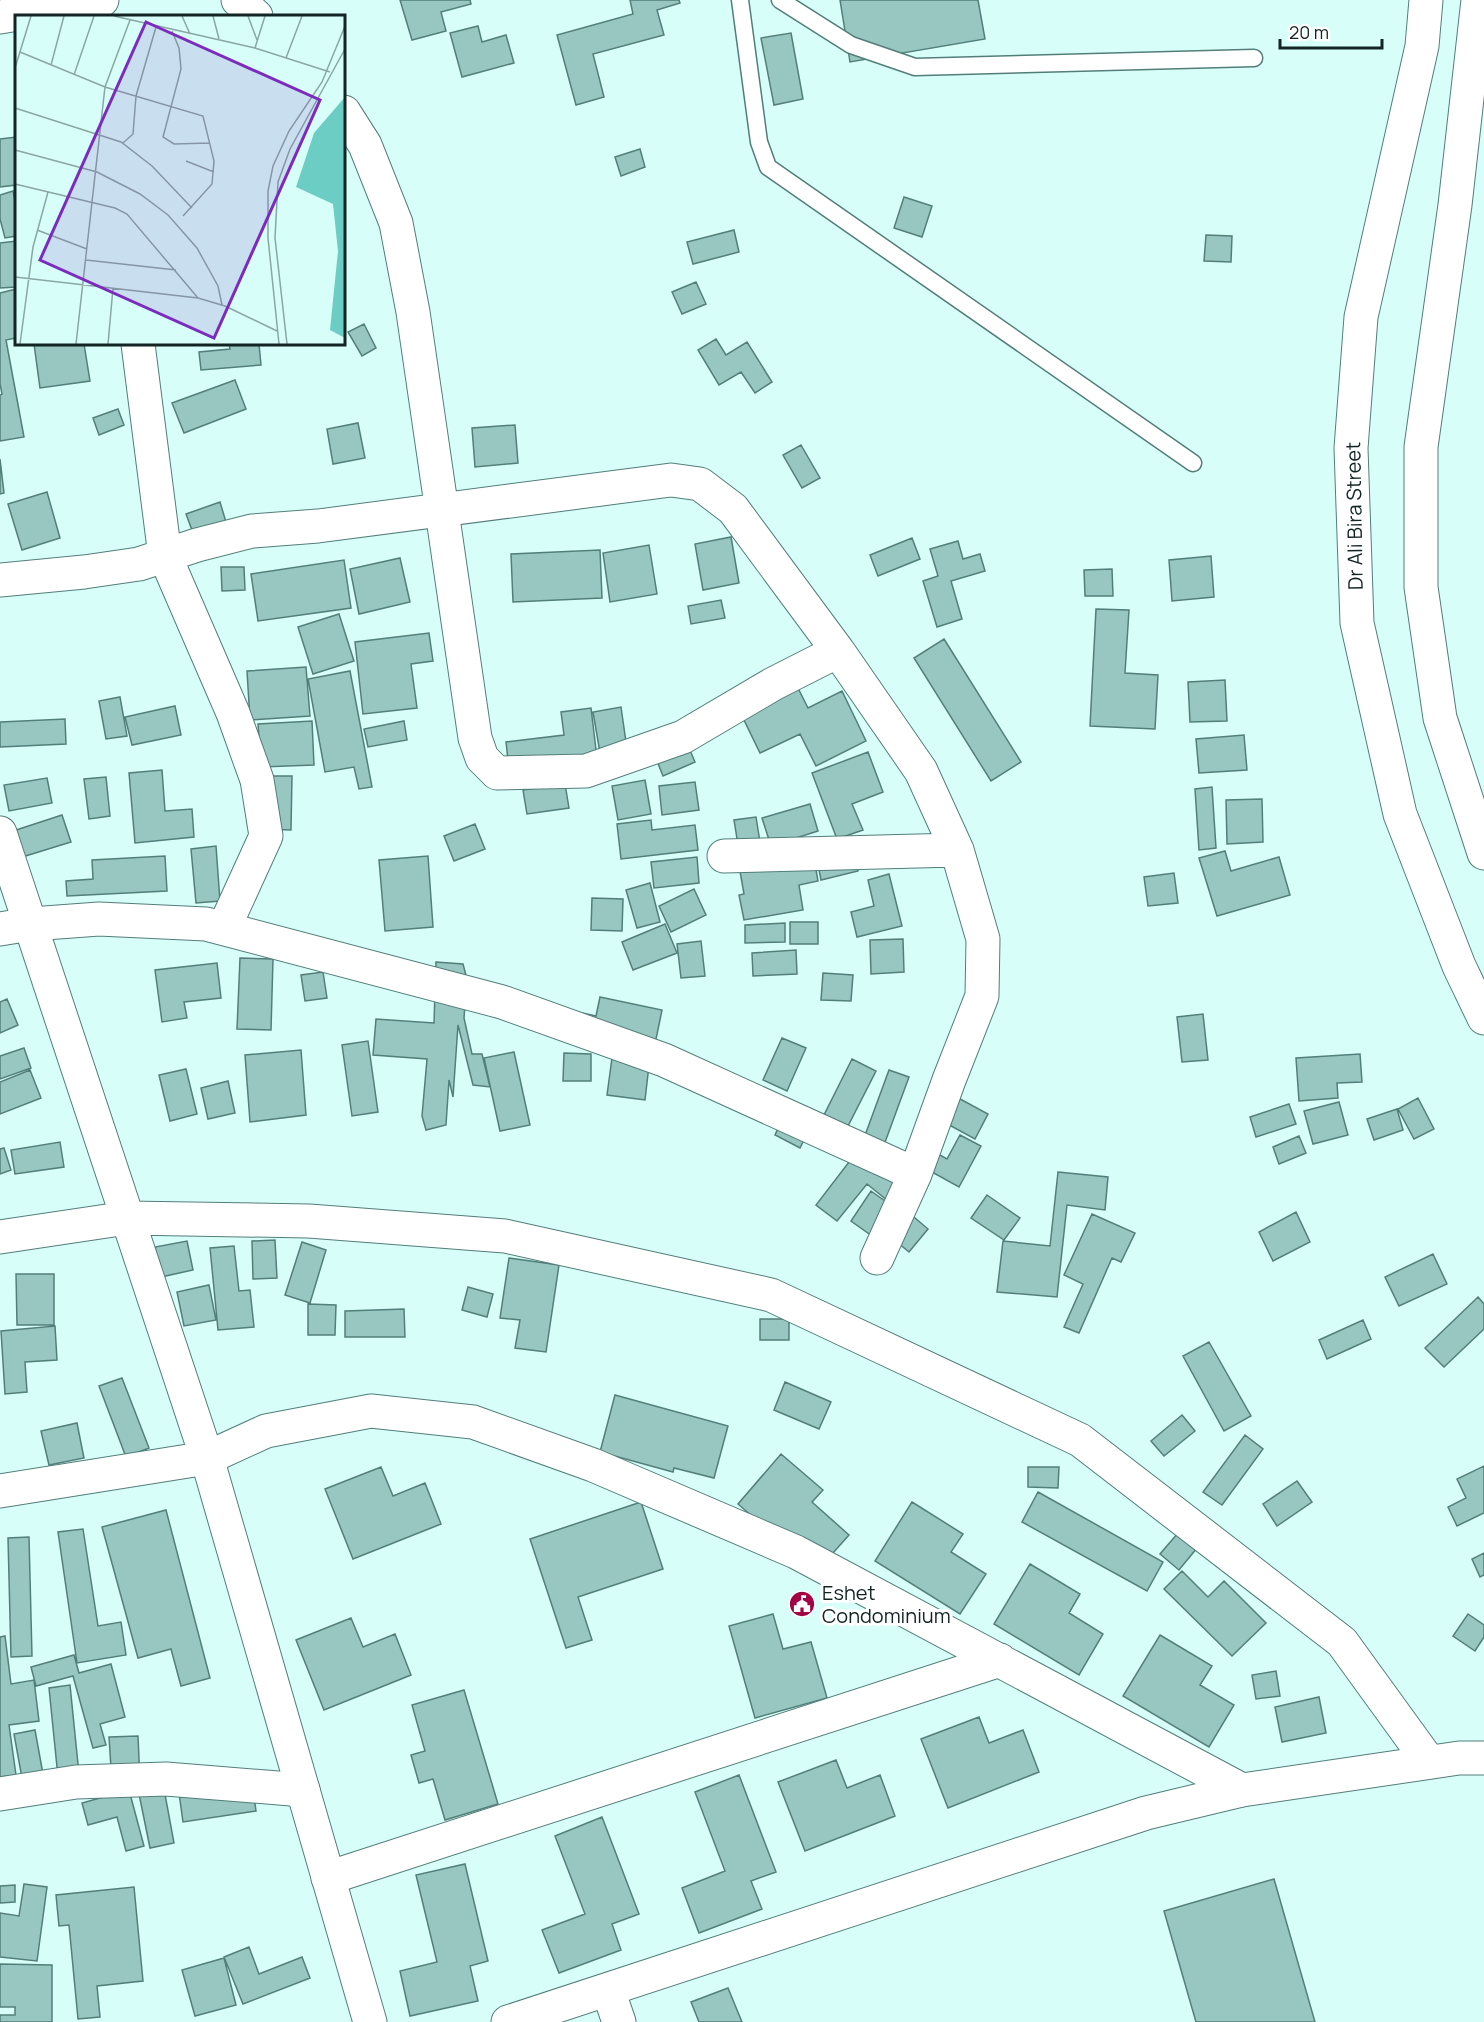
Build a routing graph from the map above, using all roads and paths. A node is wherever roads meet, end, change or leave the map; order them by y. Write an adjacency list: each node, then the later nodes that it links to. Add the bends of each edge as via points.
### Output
1 (238, 0): 9 (street)
2 (740, 0): 14 (lane, via 759,142 768,167)
3 (780, 0): 11 (lane, via 851,45 915,67)
4 (1426, 0): 25 (street, Dr Ali Bira Street, via 1422,46 1361,317 1351,448 1357,622 1400,814 1459,966)
5 (1478, 0): 21 (street, via 1455,205 1421,447 1421,586 1440,718)
6 (97, 6): 8 (street)
7 (15, 15): 10 (street)
8 (18, 15)
9 (255, 15)
10 (0, 17)
11 (1254, 58)
12 (345, 114): 15 (street, via 365,145 396,223)
13 (138, 345): 16 (street)
14 (1193, 463)
15 (442, 510): 16 (street, via 252,531); 18 (street, via 671,480 700,484 733,509); 18 (street, via 475,738 482,758 497,773 586,771 683,738 773,684)
16 (165, 556): 17 (street, via 84,572); 24 (street, via 233,713 257,780 267,836)
17 (0, 580)
18 (838, 651): 20 (street, via 921,771)
19 (0, 833): 23 (street)
20 (957, 850): 22 (street); 26 (street, via 983,939 982,996)
21 (1484, 854)
22 (724, 856)
23 (16, 926): 24 (street, via 99,919); 27 (street)
24 (224, 928): 26 (street, via 513,1006 664,1060)
25 (1484, 1018)
26 (915, 1174): 29 (street)
27 (127, 1218): 28 (street); 30 (street); 34 (street, via 309,1221 505,1236 771,1295 1080,1440 1342,1642)
28 (0, 1237)
29 (877, 1258)
30 (207, 1458): 31 (street); 32 (street, via 266,1431 370,1411 473,1422 593,1465 796,1552); 35 (street)
31 (0, 1491)
32 (1000, 1660): 36 (street); 38 (street)
33 (1484, 1758): 34 (street)
34 (1429, 1762): 36 (street)
35 (303, 1790): 37 (street, via 166,1779 76,1782); 38 (street)
36 (1242, 1790): 39 (street, via 1146,1813)
37 (0, 1794)
38 (328, 1878): 40 (street)
39 (608, 1990): 41 (street); 42 (street)
40 (370, 2022)
41 (508, 2022)
42 (619, 2022)

